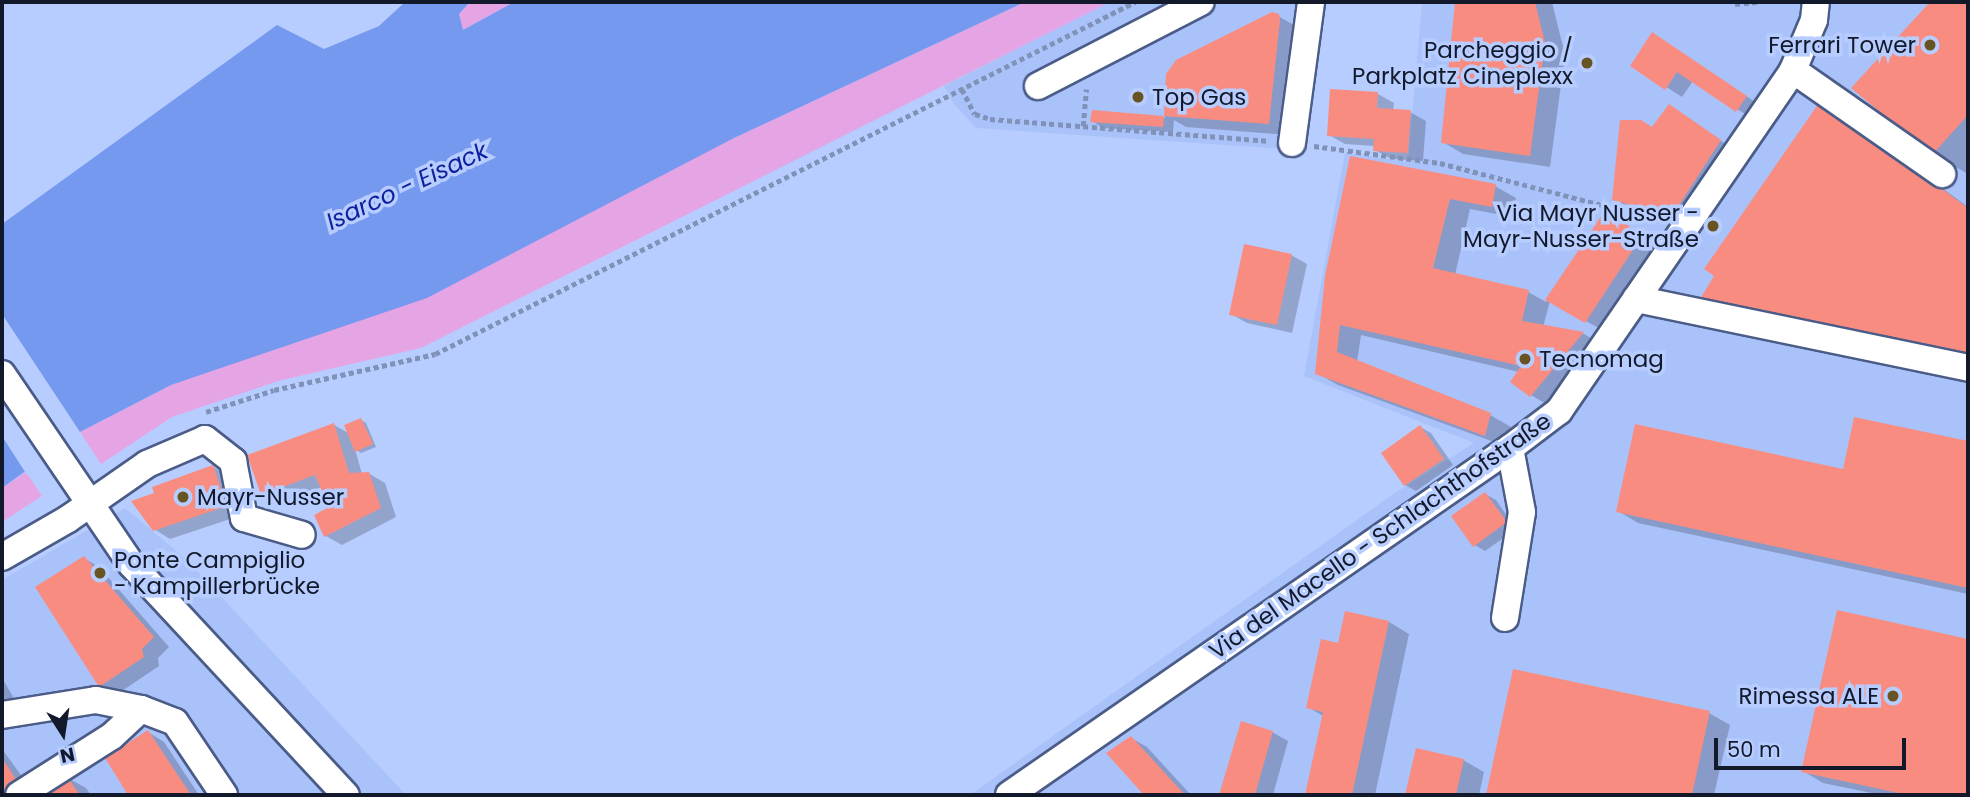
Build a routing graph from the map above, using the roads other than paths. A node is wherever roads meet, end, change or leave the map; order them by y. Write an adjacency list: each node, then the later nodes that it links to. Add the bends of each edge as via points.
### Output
1 (1201, 2): 5 (street)
2 (1311, 2): 6 (street)
3 (1816, 2): 4 (street, Via del Macello - Schlachthofstraße, via 1814,20)
4 (1793, 69): 7 (street); 8 (street, Via del Macello - Schlachthofstraße)
5 (1038, 86)
6 (1292, 143)
7 (1942, 174)
8 (1636, 299): 9 (street); 11 (street, Via del Macello - Schlachthofstraße, via 1559,411)
9 (1968, 368)
10 (2, 374): 12 (street)
11 (1510, 448): 15 (street, via 1522,512); 21 (street, Via del Macello - Schlachthofstraße)
12 (84, 495): 13 (street, via 205,439 233,461 244,518); 14 (street); 20 (street, via 132,565)
13 (302, 535)
14 (2, 557)
15 (1505, 618)
16 (141, 709): 17 (street, via 96,699); 18 (street, via 112,736); 19 (street, via 175,722)
17 (2, 715)
18 (19, 795)
19 (224, 795)
20 (346, 795)
21 (1009, 795)

